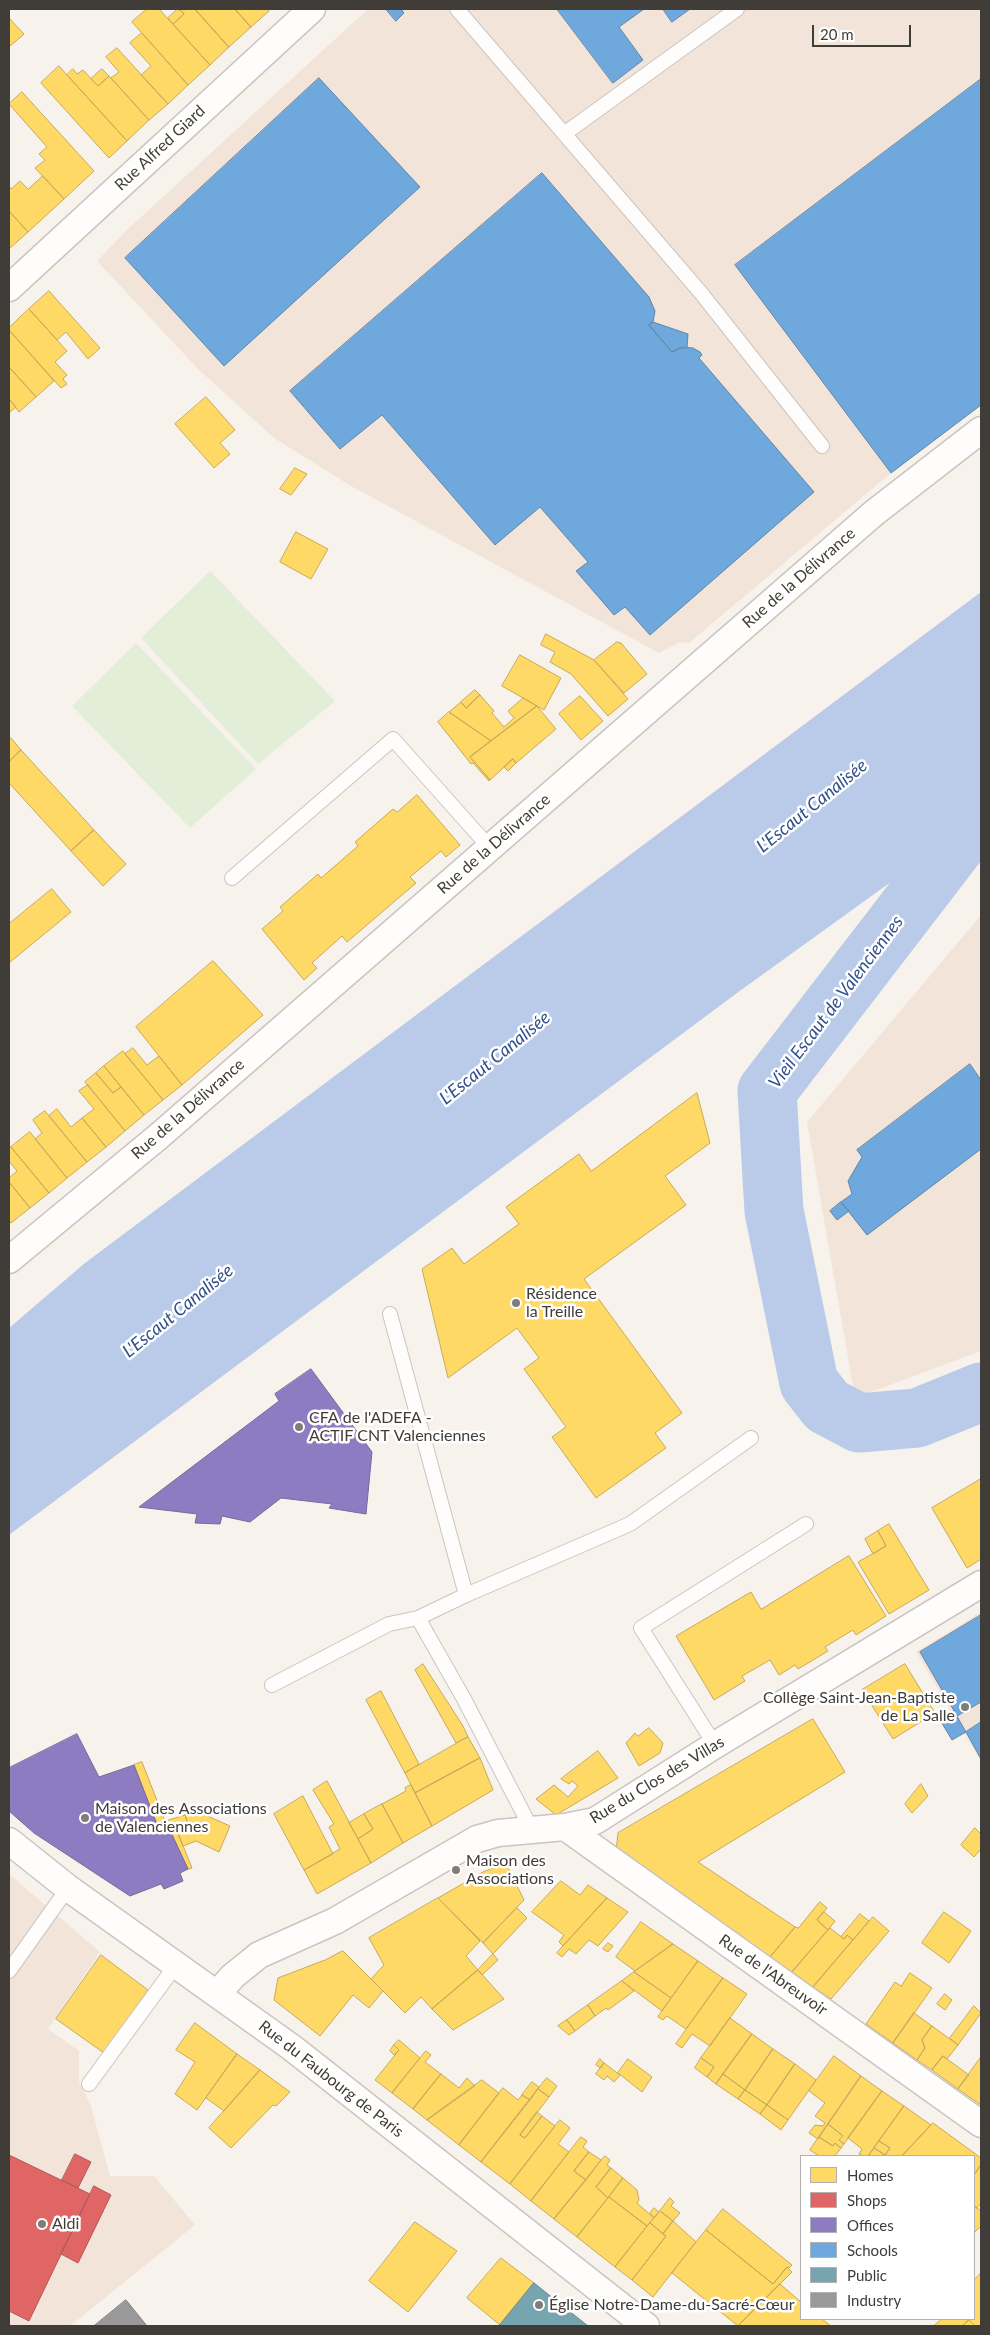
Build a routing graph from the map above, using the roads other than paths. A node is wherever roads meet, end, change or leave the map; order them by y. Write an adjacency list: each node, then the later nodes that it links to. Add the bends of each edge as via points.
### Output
1 (312, 9): 5 (street, Rue Alfred Giard)
2 (457, 9): 4 (lane)
3 (737, 9): 4 (lane)
4 (564, 134): 7 (lane, via 711,305)
5 (9, 288)
6 (981, 430): 8 (street, Rue de la Délivrance, via 874,513)
7 (822, 446)
8 (490, 848): 9 (lane, via 393,739); 10 (street, Rue de la Délivrance, via 159,1136)
9 (232, 878)
10 (9, 1260)
11 (390, 1314): 15 (lane)
12 (751, 1438): 15 (lane, via 630,1524)
13 (806, 1524): 18 (lane, via 641,1628)
14 (981, 1584): 18 (street, Rue du Clos des Villas)
15 (466, 1595): 16 (lane)
16 (418, 1618): 17 (lane, via 388,1624); 20 (lane)
17 (272, 1685)
18 (715, 1745): 19 (street, Rue du Clos des Villas, via 595,1821)
19 (566, 1827): 20 (street, Rue du Clos des Villas); 27 (street, Rue de l'Abreuvoir)
20 (532, 1830): 25 (street, Rue du Clos des Villas, via 498,1833 477,1839 335,1921 259,1955 239,1970)
21 (9, 1840): 22 (street, Rue du Faubourg de Paris)
22 (68, 1888): 23 (street, Rue du Faubourg de Paris); 24 (lane)
23 (176, 1965): 25 (street, Rue du Faubourg de Paris); 26 (lane)
24 (9, 1971)
25 (217, 1994): 28 (street, Rue du Faubourg de Paris, via 322,2071)
26 (89, 2084)
27 (981, 2124)
28 (646, 2326)

